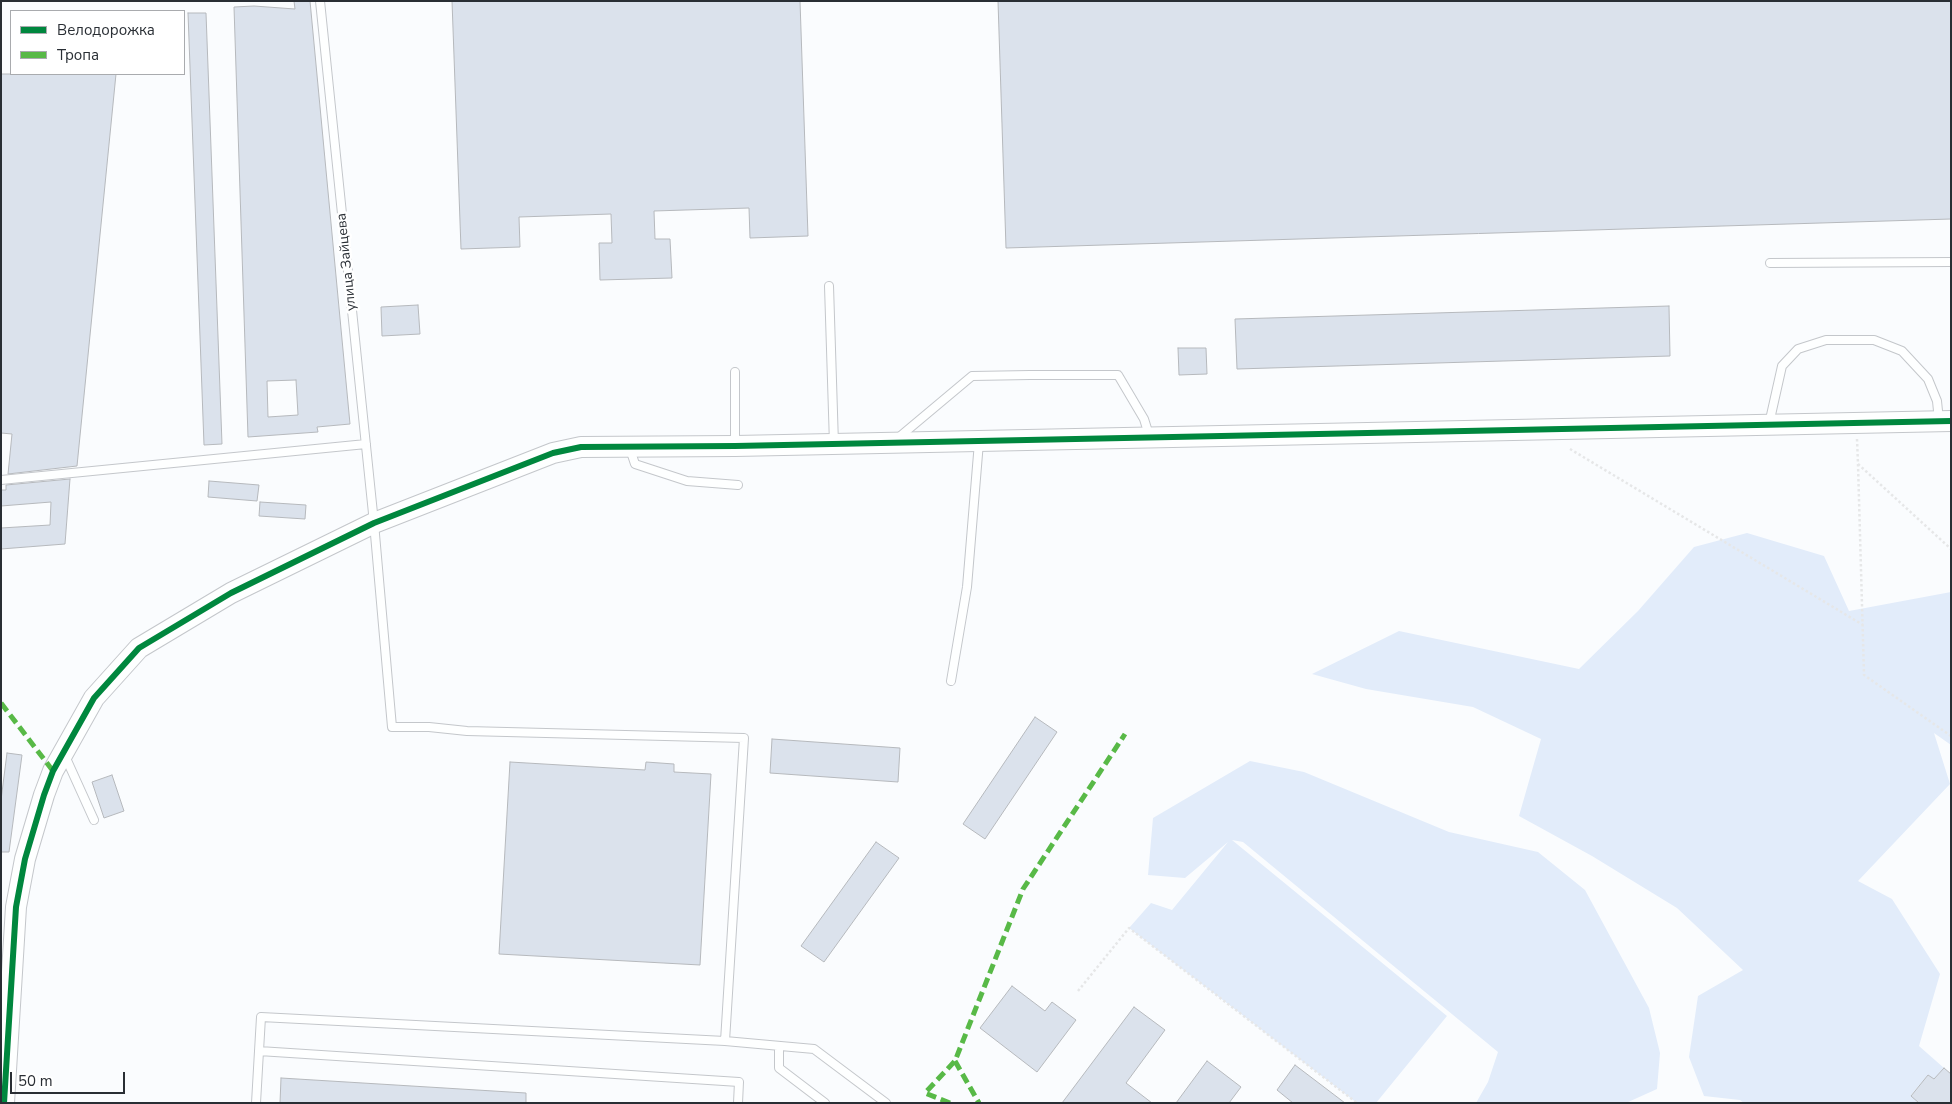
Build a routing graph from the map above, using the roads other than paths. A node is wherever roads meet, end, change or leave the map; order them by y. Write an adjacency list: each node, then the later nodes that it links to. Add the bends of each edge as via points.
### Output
1 (320, 1): 11 (lane, улица Зайцева)
2 (1951, 262): 3 (lane)
3 (1770, 263)
4 (829, 286): 12 (lane)
5 (735, 372): 13 (lane)
6 (1945, 421): 7 (street); 7 (lane, via 1928,379 1902,352 1874,340 1826,340 1798,349 1782,366)
7 (1769, 424): 8 (street)
8 (1150, 436): 9 (street); 10 (lane, via 1144,419 1118,375 972,376)
9 (979, 441): 10 (street); 18 (lane, via 967,587)
10 (893, 443): 12 (street)
11 (366, 444): 15 (lane); 17 (lane, улица Зайцева)
12 (834, 444): 13 (street)
13 (735, 446): 14 (street)
14 (630, 447): 16 (lane, via 634,464 687,481); 17 (street, via 581,447 553,453)
15 (1, 480)
16 (738, 485)
17 (374, 523): 19 (street, via 231,593 139,648 94,698); 21 (lane, улица Зайцева, via 392,727 744,738)
18 (951, 681)
19 (63, 752): 20 (lane); 24 (street, via 44,795 12,924)
20 (94, 820)
21 (725, 1041): 22 (lane); 23 (lane, via 261,1017)
22 (780, 1046): 27 (lane, via 779,1068); 28 (lane, via 814,1049)
23 (259, 1051): 25 (lane); 26 (lane, via 739,1082)
24 (4, 1103)
25 (256, 1103)
26 (738, 1103)
27 (825, 1103)
28 (886, 1103)

